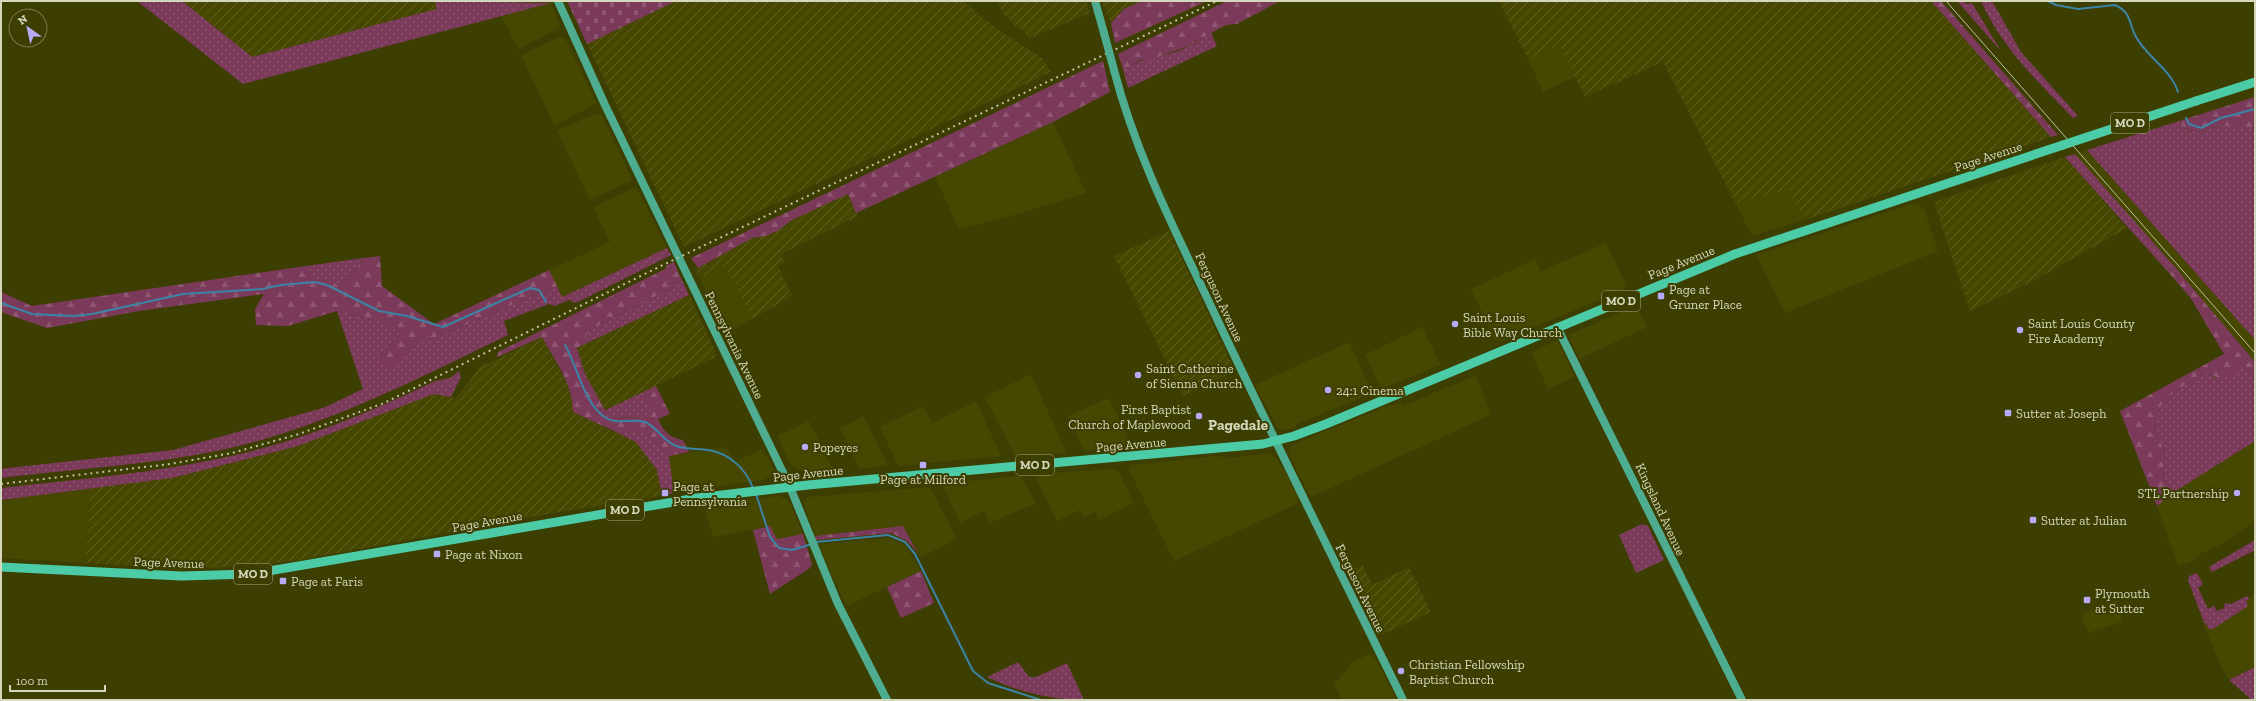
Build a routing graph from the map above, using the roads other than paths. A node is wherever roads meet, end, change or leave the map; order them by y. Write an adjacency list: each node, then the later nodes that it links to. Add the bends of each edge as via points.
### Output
1 (558, 1): 6 (street, Pennsylvania Avenue, via 605,105)
2 (1095, 1): 5 (street, Ferguson Avenue, bridge, via 1127,118 1146,170)
3 (2255, 82): 4 (main road, Page Avenue / MO D, bridge, via 1757,245)
4 (1558, 327): 5 (main road, Page Avenue / MO D, via 1326,424); 10 (street, Kingsland Avenue)
5 (1276, 442): 6 (main road, Page Avenue / MO D); 9 (street, Ferguson Avenue)
6 (790, 487): 7 (main road, Page Avenue / MO D, via 697,498 259,573 181,576); 8 (street, Pennsylvania Avenue, via 838,604)
7 (1, 567)
8 (887, 700)
9 (1403, 700)
10 (1742, 700)

